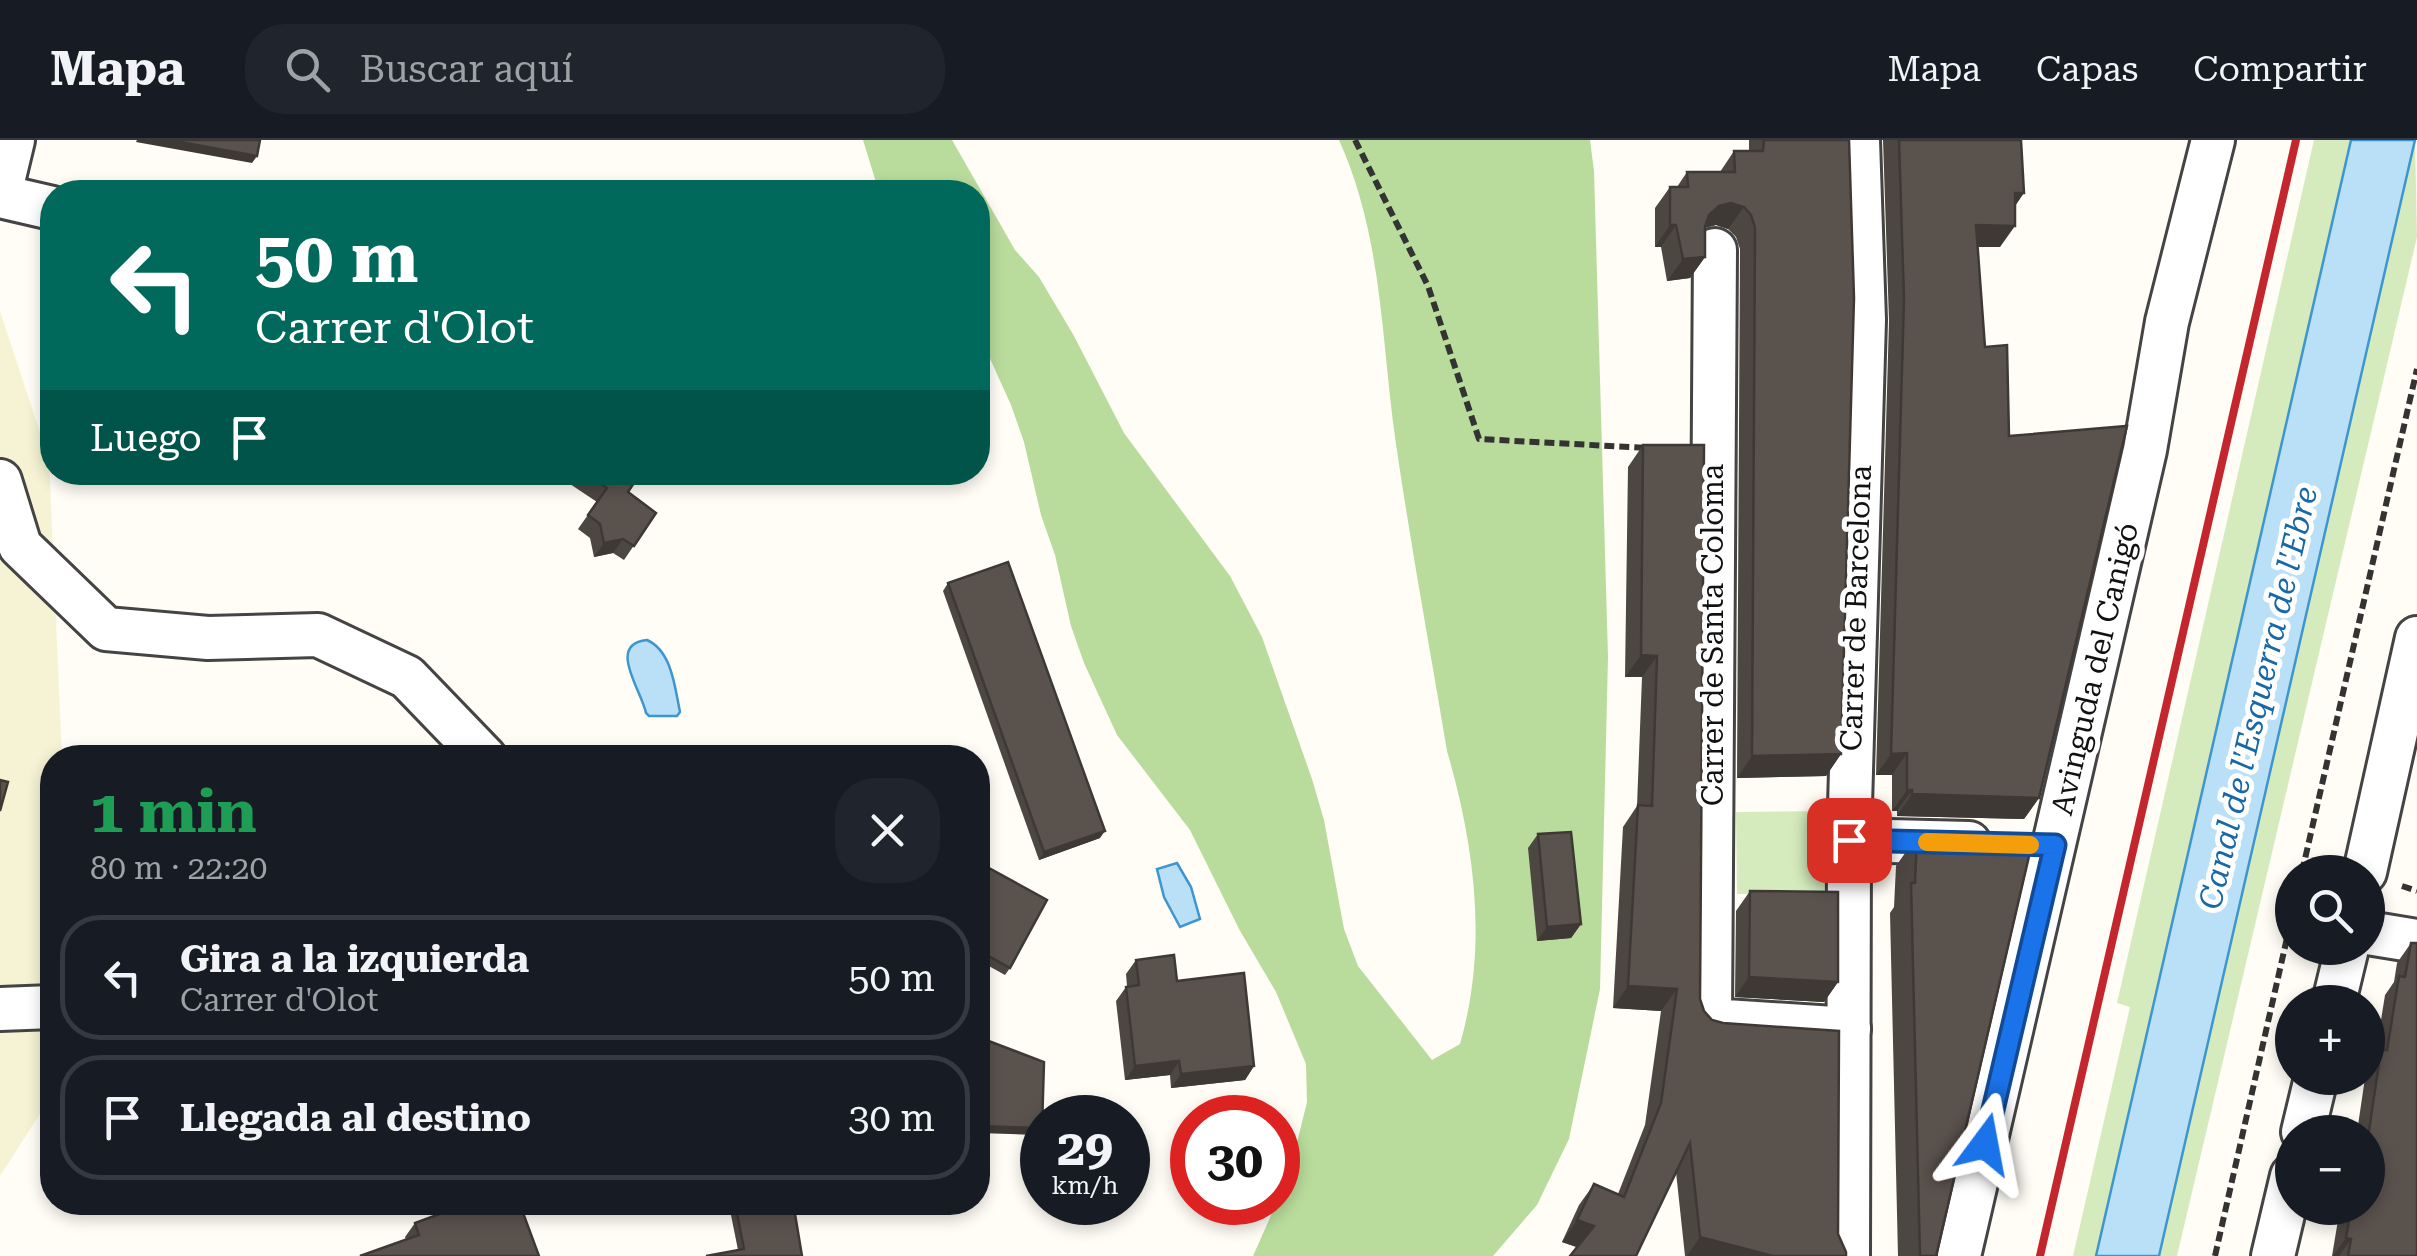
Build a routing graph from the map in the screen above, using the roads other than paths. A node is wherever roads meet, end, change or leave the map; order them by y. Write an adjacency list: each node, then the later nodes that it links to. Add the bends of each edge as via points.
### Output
1 (13, 140): 4 (street)
2 (1858, 140): 10 (street, Carrer de Barcelona, via 1864,320)
3 (2213, 140): 11 (street, Avinguda del Canigó, via 2167,322 2145,450)
4 (0, 195): 5 (street)
5 (40, 205)
6 (1715, 250): 17 (street, Carrer de Santa Coloma, via 1710,1020)
7 (0, 481): 9 (street, via 20,546 106,629 208,638 318,635 407,677)
8 (2417, 638): 12 (street)
9 (472, 745)
10 (1849, 840): 11 (street); 17 (street, Carrer de Barcelona)
11 (2055, 845): 20 (street, Avinguda del Canigó)
12 (2369, 855)
13 (2385, 937): 14 (street)
14 (2417, 942)
15 (40, 1007): 16 (street)
16 (0, 1009)
17 (1848, 1029): 19 (street, Carrer de Barcelona)
18 (2281, 1225): 21 (street)
19 (1848, 1256)
20 (1959, 1256)
21 (2274, 1256)

